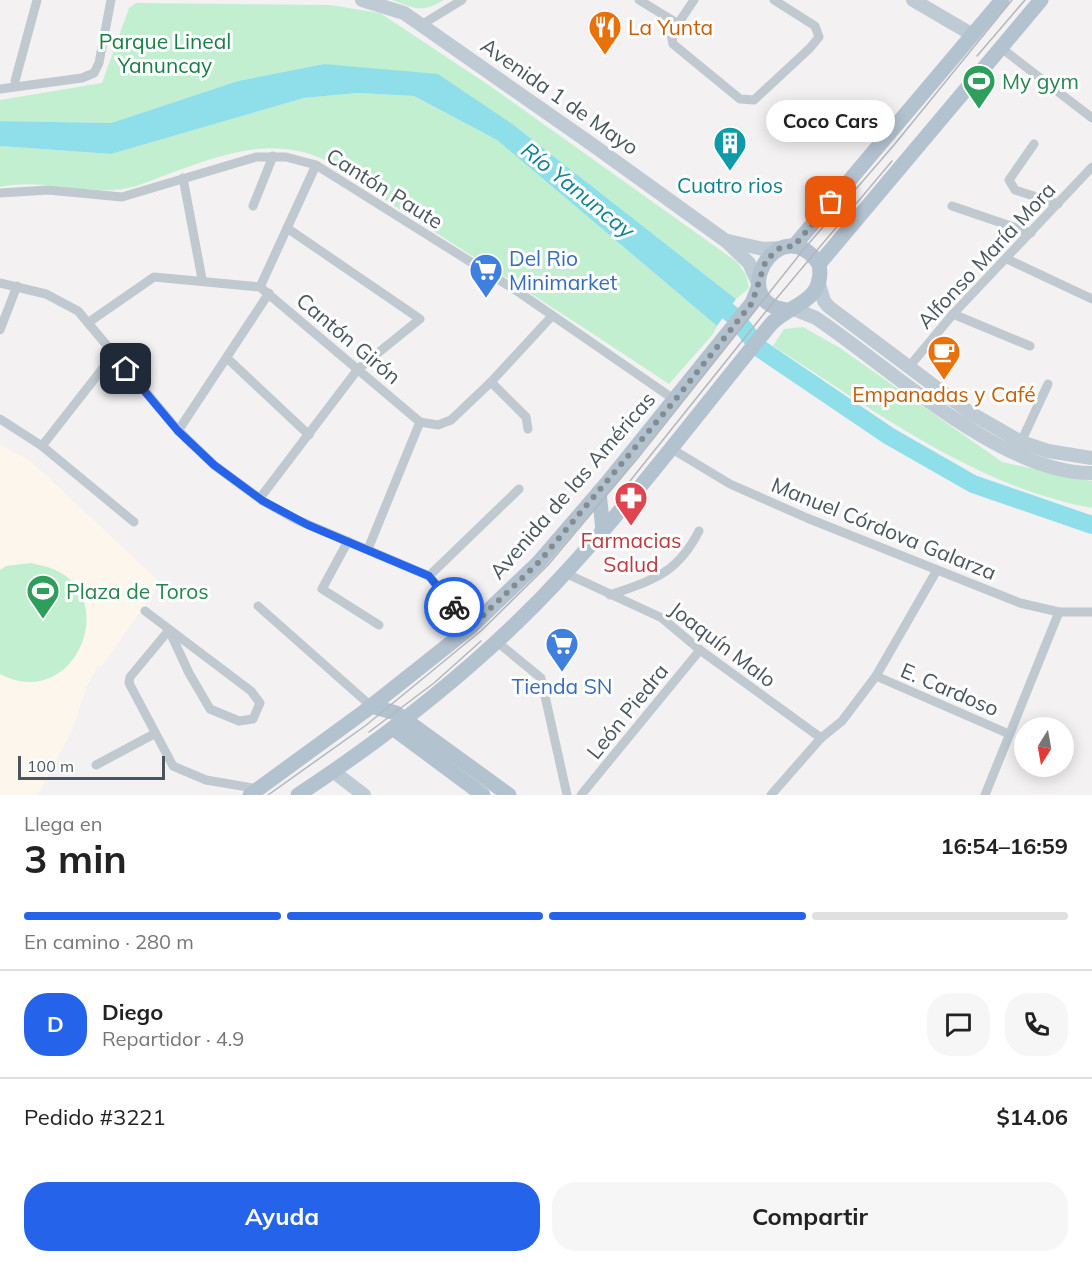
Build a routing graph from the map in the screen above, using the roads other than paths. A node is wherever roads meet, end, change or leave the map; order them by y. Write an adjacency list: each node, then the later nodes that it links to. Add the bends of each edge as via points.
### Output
1 (36, 0): 16 (street)
2 (111, 0): 17 (street, via 94,73)
3 (362, 0): 13 (main road, Avenida 1 de Mayo, via 404,13)
4 (462, 0): 13 (street)
5 (639, 0): 12 (street)
6 (694, 0): 12 (street)
7 (774, 0): 12 (street, via 815,26 819,37 754,100 740,99 673,44 671,34)
8 (913, 0): 14 (main road)
9 (928, 0): 14 (main road)
10 (1002, 0): 14 (main road, Avenida de las Américas)
11 (1041, 0): 15 (main road)
12 (677, 23)
13 (421, 25): 30 (main road, Avenida 1 de Mayo)
14 (975, 32): 31 (main road, Avenida de las Américas)
15 (1000, 47): 18 (street); 33 (main road)
16 (15, 81)
17 (0, 89)
18 (1092, 118)
19 (1034, 144): 25 (street, via 1009,180 1010,185)
20 (273, 156): 21 (street, Cantón Paute); 23 (street, Cantón Paute, via 252,157); 26 (street)
21 (316, 165): 28 (street); 44 (street, Cantón Paute)
22 (1092, 167): 25 (street, Alfonso María Mora)
23 (183, 178): 24 (street, Cantón Paute, via 122,197 48,190); 34 (street)
24 (0, 193)
25 (1058, 204): 29 (street, Alfonso María Mora)
26 (253, 206)
27 (952, 206): 29 (street)
28 (287, 228): 38 (street); 51 (street, via 420,319)
29 (1031, 233): 32 (street, Alfonso María Mora)
30 (726, 241): 31 (main road, Avenida 1 de Mayo, via 763,249); 39 (main road, Avenida 1 de Mayo, via 749,263)
31 (787, 247): 33 (main road, via 808,252); 39 (main road, Avenida de las Américas, via 766,260)
32 (1007, 259): 41 (street); 43 (street, Alfonso María Mora)
33 (819, 264): 35 (main road)
34 (202, 279): 38 (street); 45 (street, via 151,277)
35 (818, 281): 42 (main road, via 811,296); 50 (main road, via 829,307)
36 (0, 283): 37 (street)
37 (17, 286): 45 (street, via 59,300); 46 (street)
38 (260, 286): 40 (street, Cantón Girón)
39 (758, 286): 42 (main road, via 771,305); 54 (main road, Avenida de las Américas, via 752,303)
40 (268, 294): 49 (street); 51 (street, Cantón Girón)
41 (1092, 299)
42 (791, 310): 62 (main road, via 771,324); 64 (main road, via 823,322 962,424 1007,451 1044,464)
43 (953, 314): 47 (street); 50 (street, Alfonso María Mora)
44 (552, 315): 52 (street); 54 (street, Cantón Paute)
45 (89, 322): 48 (street)
46 (0, 330)
47 (1029, 346)
48 (114, 354): 58 (street); 61 (street)
49 (227, 358): 58 (street); 59 (street)
50 (908, 368): 60 (main road, via 969,412)
51 (358, 369): 56 (street, Cantón Girón); 59 (street)
52 (491, 382): 56 (street, via 447,423); 57 (street, via 526,417)
53 (1048, 384): 60 (street)
54 (675, 400): 66 (main road, Avenida de las Américas)
55 (0, 419): 61 (street)
56 (420, 422): 72 (street)
57 (528, 429)
58 (178, 431): 67 (street, via 214,465)
59 (309, 435): 67 (street)
60 (1021, 442): 63 (main road)
61 (42, 446): 68 (street)
62 (672, 449): 69 (main road); 73 (street, Manuel Córdova Galarza, via 730,484)
63 (1092, 458)
64 (1091, 470)
65 (519, 489): 75 (street)
66 (599, 492): 69 (main road); 82 (main road, Avenida de las Américas, via 539,562)
67 (260, 498): 71 (street, via 301,522)
68 (134, 522)
69 (603, 530): 74 (main road)
70 (699, 531): 76 (street, via 687,554 674,566 652,581)
71 (348, 541): 72 (street); 81 (street, via 322,589)
72 (368, 549): 75 (street)
73 (937, 570): 79 (street, Manuel Córdova Galarza, via 1020,603); 86 (street)
74 (566, 573): 76 (street, Joaquín Malo); 84 (main road)
75 (429, 576): 82 (street)
76 (610, 594): 85 (street, Joaquín Malo, via 662,618)
77 (258, 606): 87 (street)
78 (145, 611): 83 (street)
79 (1059, 612): 80 (street, Manuel Córdova Galarza); 90 (street)
80 (1092, 612)
81 (379, 624)
82 (471, 627): 87 (main road, Avenida de las Américas)
83 (169, 630): 83 (street, via 210,709 239,721 253,720 260,703 252,691); 89 (street, via 129,683)
84 (496, 641): 88 (main road); 102 (street, via 541,678)
85 (700, 650): 91 (street, Joaquín Malo); 103 (street, León Piedra)
86 (876, 676): 90 (street, E. Cardoso); 91 (street, via 842,721)
87 (371, 706): 88 (main road, via 396,713); 95 (main road, Avenida de las Américas)
88 (399, 724): 93 (main road); 100 (main road); 101 (main road)
89 (154, 734): 92 (street); 94 (street, via 177,769 206,780)
90 (1009, 734): 105 (street)
91 (821, 738): 104 (street)
92 (96, 765)
93 (328, 775): 97 (main road); 98 (street); 99 (main road)
94 (230, 783): 95 (street); 96 (street)
95 (254, 792)
96 (237, 795)
97 (298, 795)
98 (318, 795)
99 (364, 795)
100 (483, 795)
101 (509, 795)
102 (567, 795)
103 (581, 795)
104 (771, 795)
105 (985, 795)

